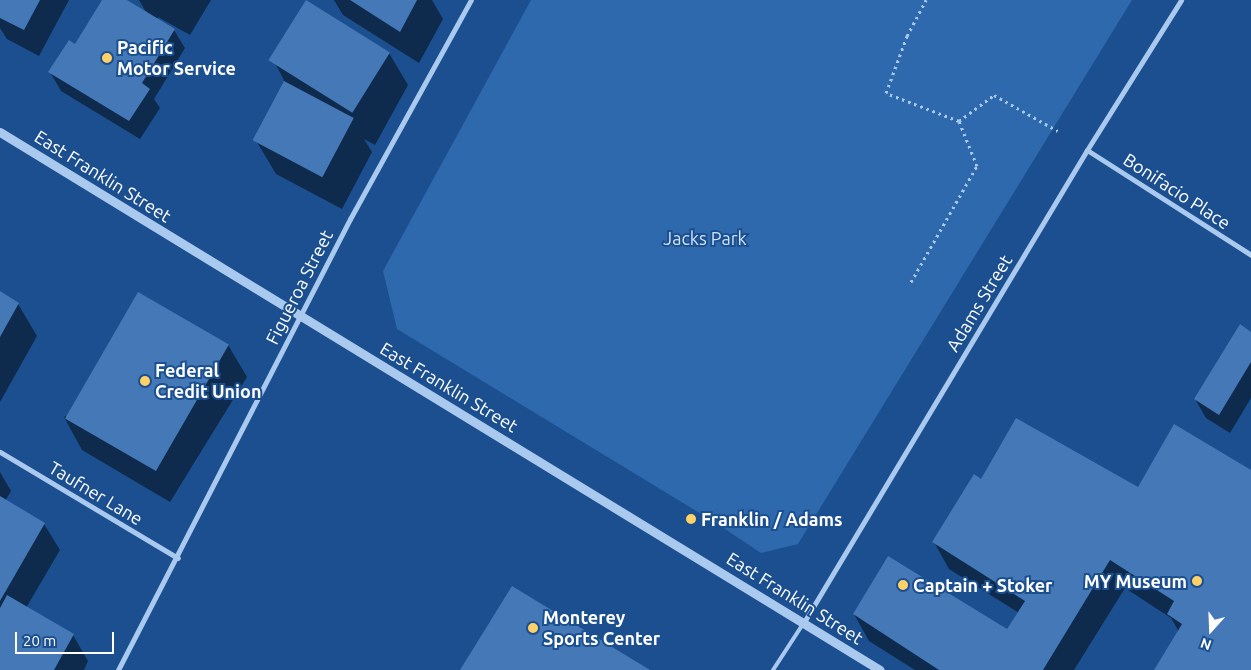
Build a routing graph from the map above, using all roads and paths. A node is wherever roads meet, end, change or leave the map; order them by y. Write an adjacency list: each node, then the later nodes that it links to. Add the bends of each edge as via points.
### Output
1 (471, 0): 10 (street, Figueroa Street)
2 (926, 0): 4 (path, via 907,36 886,93)
3 (1181, 0): 7 (street, Adams Street)
4 (959, 121): 5 (path, via 994,95); 9 (path, via 977,166)
5 (1058, 131)
6 (0, 132): 10 (street, East Franklin Street)
7 (1088, 150): 8 (street, Bonifacio Place); 13 (street, Adams Street)
8 (1251, 255)
9 (911, 282)
10 (300, 315): 12 (street, Figueroa Street); 13 (street, East Franklin Street)
11 (0, 452): 12 (street, Taufner Lane)
12 (178, 558): 14 (street, Figueroa Street)
13 (804, 622): 15 (lane); 16 (street, East Franklin Street)
14 (118, 670)
15 (773, 670)
16 (880, 670)

